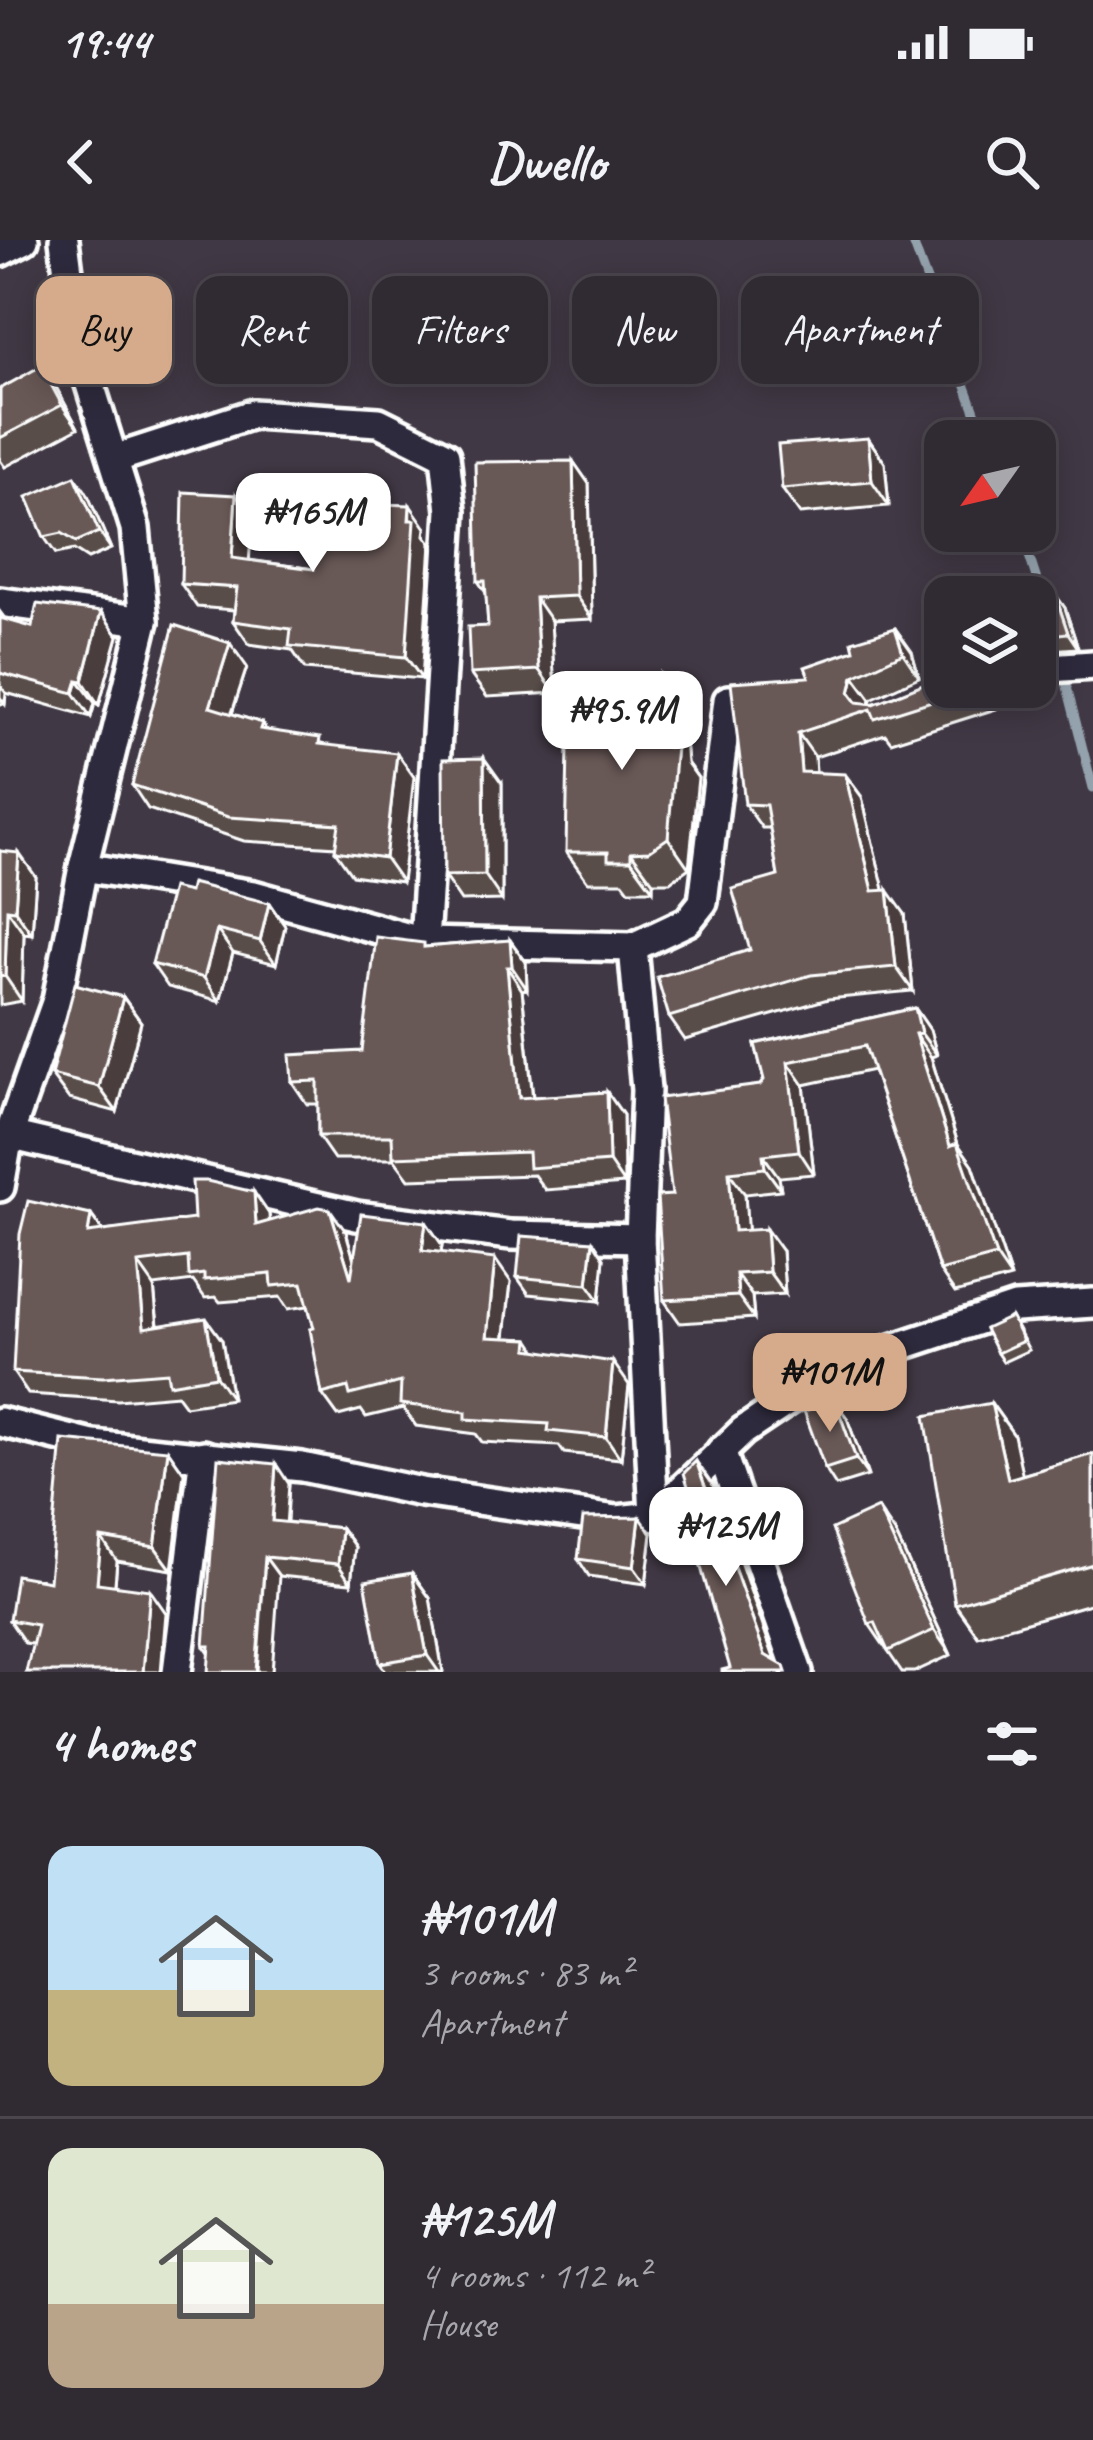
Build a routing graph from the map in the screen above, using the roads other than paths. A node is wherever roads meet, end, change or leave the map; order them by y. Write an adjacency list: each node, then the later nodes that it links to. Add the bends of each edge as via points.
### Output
1 (24, 240): 3 (street)
2 (64, 240): 4 (street, via 77,343)
3 (0, 252)
4 (114, 459): 6 (street, via 135,528); 11 (street, via 253,414 380,422 445,455 452,511)
5 (0, 602): 6 (street)
6 (144, 622): 10 (street)
7 (1093, 664): 8 (street)
8 (1056, 667)
9 (728, 700): 12 (street, via 703,902 688,921)
10 (83, 867): 11 (street, via 254,895); 13 (street, via 56,1000)
11 (424, 941): 12 (street)
12 (633, 946): 15 (street, via 646,1090)
13 (9, 1136): 14 (street); 15 (street, via 356,1216 509,1235)
14 (0, 1187)
15 (640, 1238): 20 (street)
16 (1093, 1303): 18 (street, via 1015,1308 840,1366)
17 (0, 1422): 19 (street, via 94,1444)
18 (722, 1451): 20 (street); 22 (street)
19 (204, 1455): 20 (street, via 617,1520); 21 (street)
20 (654, 1516)
21 (177, 1672)
22 (797, 1672)

